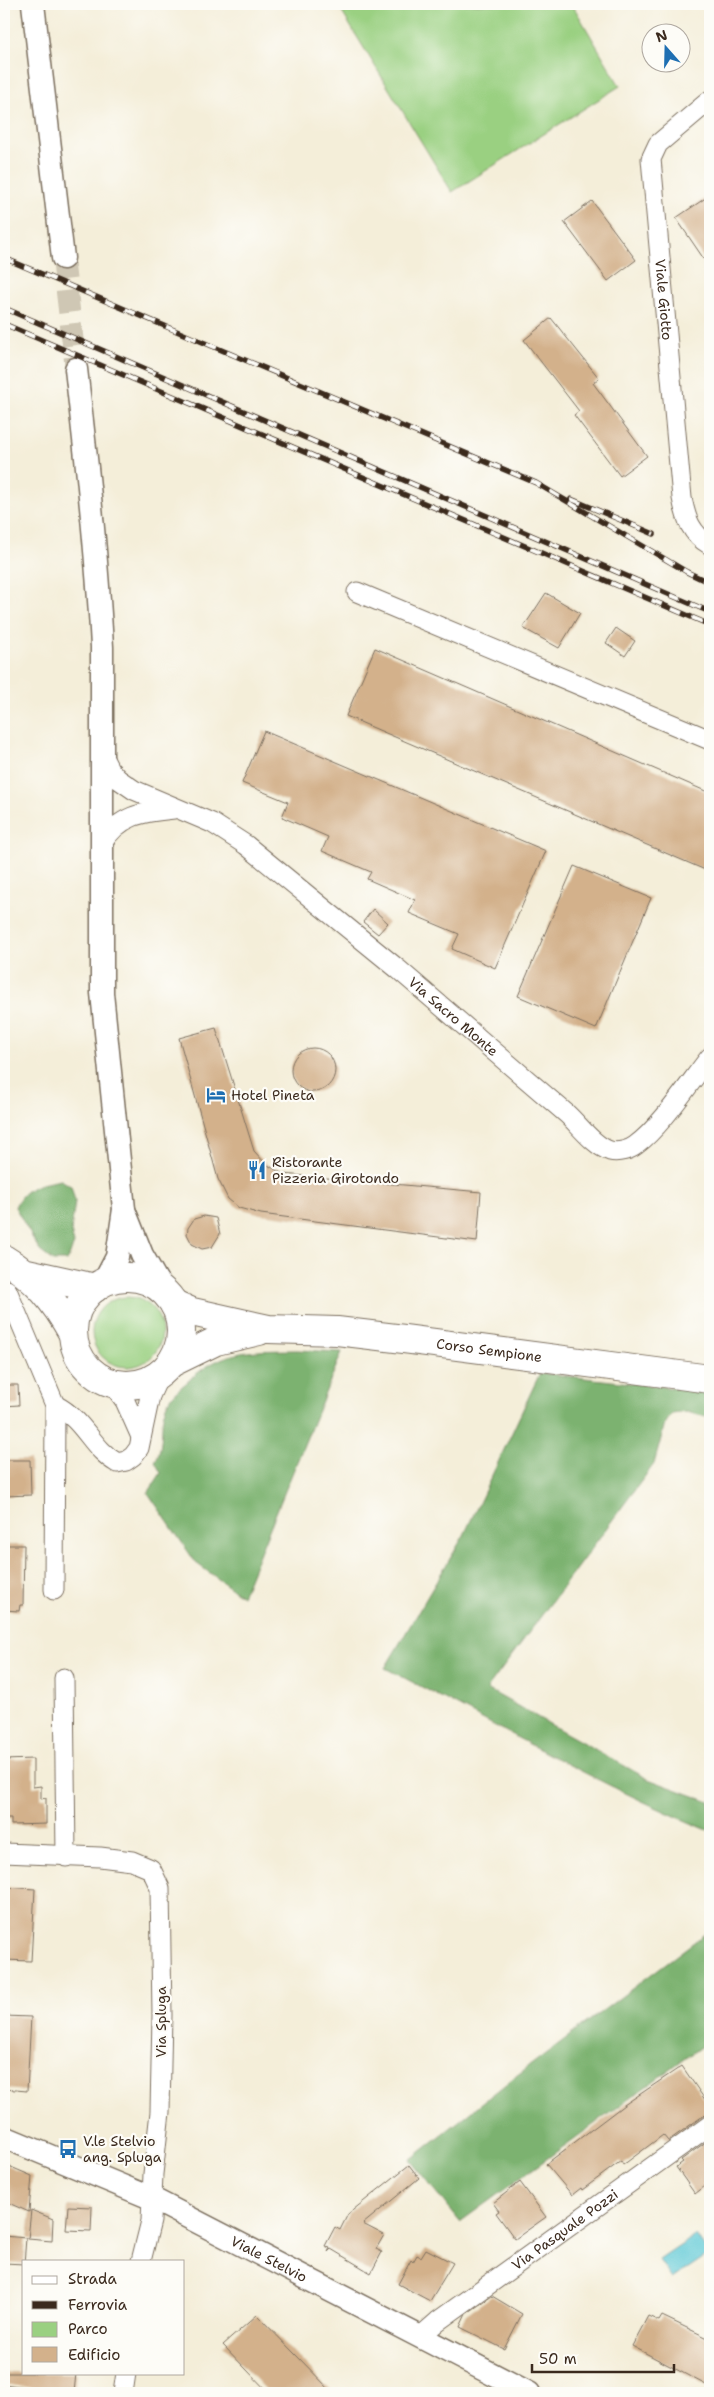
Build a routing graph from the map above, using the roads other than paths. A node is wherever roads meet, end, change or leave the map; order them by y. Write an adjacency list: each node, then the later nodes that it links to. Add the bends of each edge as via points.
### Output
1 (33, 4): 3 (street)
2 (710, 100): 5 (street, Viale Giotto, via 658,144 651,159 682,498 689,524)
3 (63, 258)
4 (76, 369): 8 (street, via 99,595)
5 (710, 545)
6 (357, 592): 7 (street)
7 (710, 740)
8 (102, 753): 9 (street, Via Sacro Monte, via 118,779); 10 (street)
9 (175, 809): 10 (street, Via Sacro Monte, via 152,811 121,822); 11 (street, Via Sacro Monte, via 212,823 246,846 398,969 591,1138 610,1151 621,1152 635,1147)
10 (101, 845): 12 (street, via 102,993)
11 (710, 1057)
12 (124, 1209): 15 (street, via 116,1257); 16 (street, via 142,1255)
13 (4, 1259): 14 (main road)
14 (17, 1282): 15 (main road); 18 (main road, via 61,1312); 22 (street)
15 (99, 1285): 16 (main road, via 131,1277 147,1281); 18 (main road, via 78,1308)
16 (168, 1297): 17 (main road, Corso Sempione, via 218,1318); 19 (main road, via 180,1318 181,1334 178,1349)
17 (268, 1329): 19 (main road, Corso Sempione, via 216,1341); 20 (main road, Corso Sempione, via 337,1331)
18 (73, 1334): 21 (main road, via 82,1362)
19 (165, 1369): 21 (main road, via 147,1381 133,1385); 23 (street, via 150,1396)
20 (710, 1379)
21 (112, 1383): 23 (street, via 125,1401)
22 (54, 1405): 23 (street, via 73,1416 107,1457 118,1463 133,1456); 24 (street)
23 (141, 1437)
24 (54, 1590)
25 (64, 1678): 27 (street)
26 (4, 1853): 27 (street, Via Spluga)
27 (66, 1857): 30 (street, Via Spluga, via 132,1861 150,1869 160,1888 160,2112)
28 (710, 2124): 32 (street, Via Pasquale Pozzi)
29 (4, 2137): 30 (street, Viale Stelvio)
30 (151, 2198): 31 (street, Via Spluga, via 151,2221); 32 (street, Viale Stelvio)
31 (141, 2260)
32 (420, 2336): 35 (street, Viale Stelvio)
33 (126, 2374): 34 (street)
34 (123, 2393)
35 (529, 2393)

